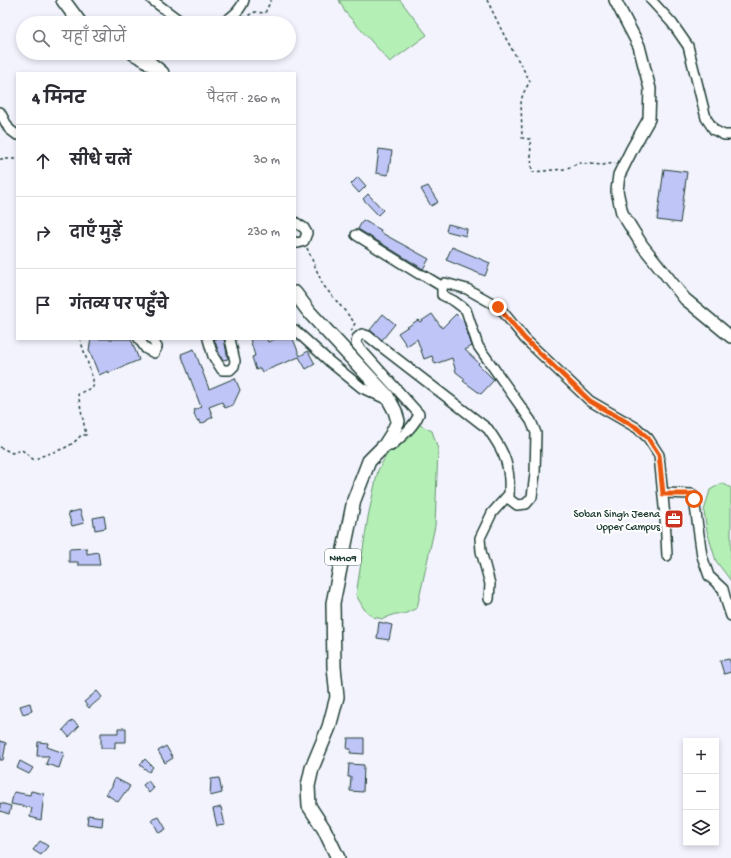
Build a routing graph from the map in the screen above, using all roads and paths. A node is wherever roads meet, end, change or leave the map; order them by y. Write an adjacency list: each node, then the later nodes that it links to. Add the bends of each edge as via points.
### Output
1 (63, 0): 8 (highway)
2 (152, 0): 9 (street)
3 (244, 0): 10 (street)
4 (271, 0): 11 (path, via 265,13 255,12)
5 (487, 0): 19 (path, via 504,37 530,81 521,100 521,110 522,138 530,139 532,172 565,168 579,163)
6 (615, 0): 19 (main road, via 639,46 650,89 649,119)
7 (651, 0): 16 (street, via 688,46 706,118 714,130)
8 (75, 16)
9 (174, 16)
10 (231, 16)
11 (247, 16)
12 (146, 60): 13 (highway)
13 (161, 72)
14 (0, 112): 15 (street, via 9,129)
15 (16, 134)
16 (731, 135)
17 (0, 159): 18 (path)
18 (16, 159)
19 (625, 162): 26 (main road, via 619,175 617,192 622,213 642,245 685,299)
20 (296, 223): 22 (street, via 307,233)
21 (356, 235): 23 (street)
22 (299, 241): 27 (path, via 323,286 355,323 350,332)
23 (443, 286): 36 (street, via 442,294 466,310 478,346 531,421 536,433 532,497 526,504 517,505 509,499); 37 (street, via 449,283 467,289 498,307 525,339 590,401 637,428 648,438 659,455)
24 (296, 294): 33 (highway, NH109)
25 (296, 331): 33 (street, via 362,388)
26 (731, 337)
27 (357, 338): 34 (street, via 356,344 360,349 419,414 398,440 391,446); 36 (street, via 362,334 368,336 488,429 504,455 509,471)
28 (80, 340): 35 (path, via 93,380 93,386 78,394 86,435 81,435 65,449 41,455 34,460 22,450 12,453)
29 (140, 340): 30 (street, via 146,349 154,353 157,348)
30 (153, 340)
31 (208, 340): 32 (street, via 213,356 222,370 230,370 235,361)
32 (230, 340)
33 (390, 400): 34 (highway, NH109, via 398,421)
34 (385, 445): 41 (highway, NH109, via 369,461 354,500 333,603 337,697 308,786 309,806)
35 (0, 447)
36 (509, 494): 39 (street, via 492,513 480,538 490,584)
37 (663, 494): 38 (street); 40 (street, via 692,494 702,556 709,576 724,589)
38 (667, 556)
39 (489, 599)
40 (731, 616)
41 (338, 858)

